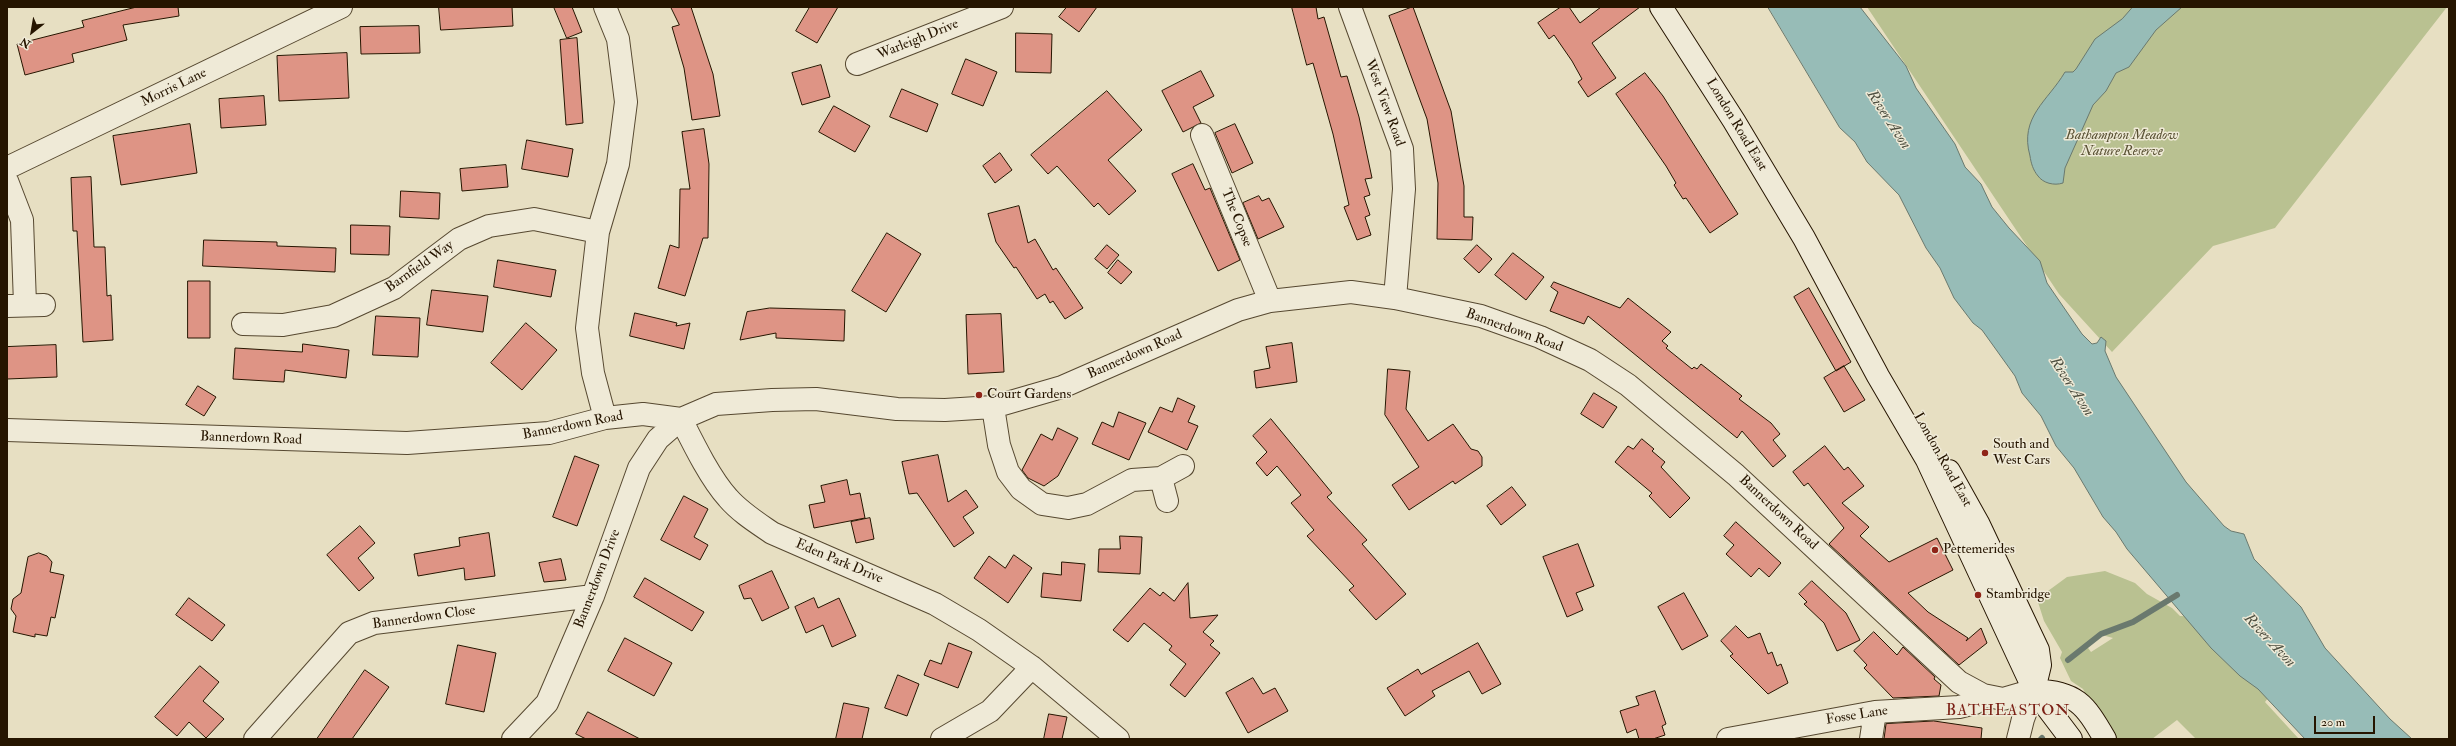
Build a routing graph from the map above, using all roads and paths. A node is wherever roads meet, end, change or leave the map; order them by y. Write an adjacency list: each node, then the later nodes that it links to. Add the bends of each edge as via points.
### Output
1 (341, 7): 8 (street, Morris Lane)
2 (605, 7): 10 (street, via 618,39 626,102 618,164)
3 (1002, 7): 6 (street, Warleigh Drive)
4 (1350, 7): 11 (street, West View Road, via 1402,149 1404,188)
5 (1661, 7): 24 (street, London Road East, via 1734,121 1808,245 1851,304 1978,523 2038,650 2040,665)
6 (858, 64)
7 (1202, 135): 12 (street, The Copse)
8 (7, 168)
9 (7, 181): 13 (street, via 22,220)
10 (598, 232): 14 (street, Barnfield Way, via 534,219 489,226 459,239 394,288 333,316 283,325); 16 (street, via 587,328 593,373)
11 (1395, 298): 12 (street, Bannerdown Road, via 1351,292); 25 (street, Bannerdown Road, via 1480,316 1540,337 1590,360 1628,385 1736,474 1959,682)
12 (1270, 301): 15 (street, Bannerdown Road, via 1220,317 1062,387)
13 (26, 305)
14 (243, 324)
15 (993, 407): 17 (street, Bannerdown Road, via 897,409 816,399 772,400 716,404); 20 (street, via 999,444 1008,472 1021,489 1042,504 1074,507 1087,504 1132,480)
16 (605, 418): 17 (street, Bannerdown Road, via 644,414); 18 (street, Bannerdown Road, via 549,433 407,443)
17 (681, 419): 22 (street, Bannerdown Drive, via 658,439 639,468); 23 (street, Eden Park Drive, via 693,444 728,498 748,517 772,533 935,604 979,630)
18 (7, 430)
19 (1183, 466): 20 (street)
20 (1161, 478): 21 (street)
21 (1167, 501)
22 (593, 596): 27 (street, Bannerdown Close, via 374,623 348,633); 28 (street, Bannerdown Drive, via 547,702)
23 (1032, 667): 29 (street, via 990,711); 30 (street, Eden Park Drive)
24 (2034, 690): 25 (street, Bannerdown Road, via 2003,699); 33 (street, London Road East); 34 (street); 35 (street, via 2058,692 2078,701)
25 (1983, 695): 26 (street, Fosse Lane, via 1975,703 1959,707)
26 (1875, 712): 31 (street, Fosse Lane); 32 (street)
27 (255, 739)
28 (513, 739)
29 (942, 739)
30 (1118, 739)
31 (1728, 739)
32 (1871, 739)
33 (2018, 739)
34 (2071, 739)
35 (2105, 739)

